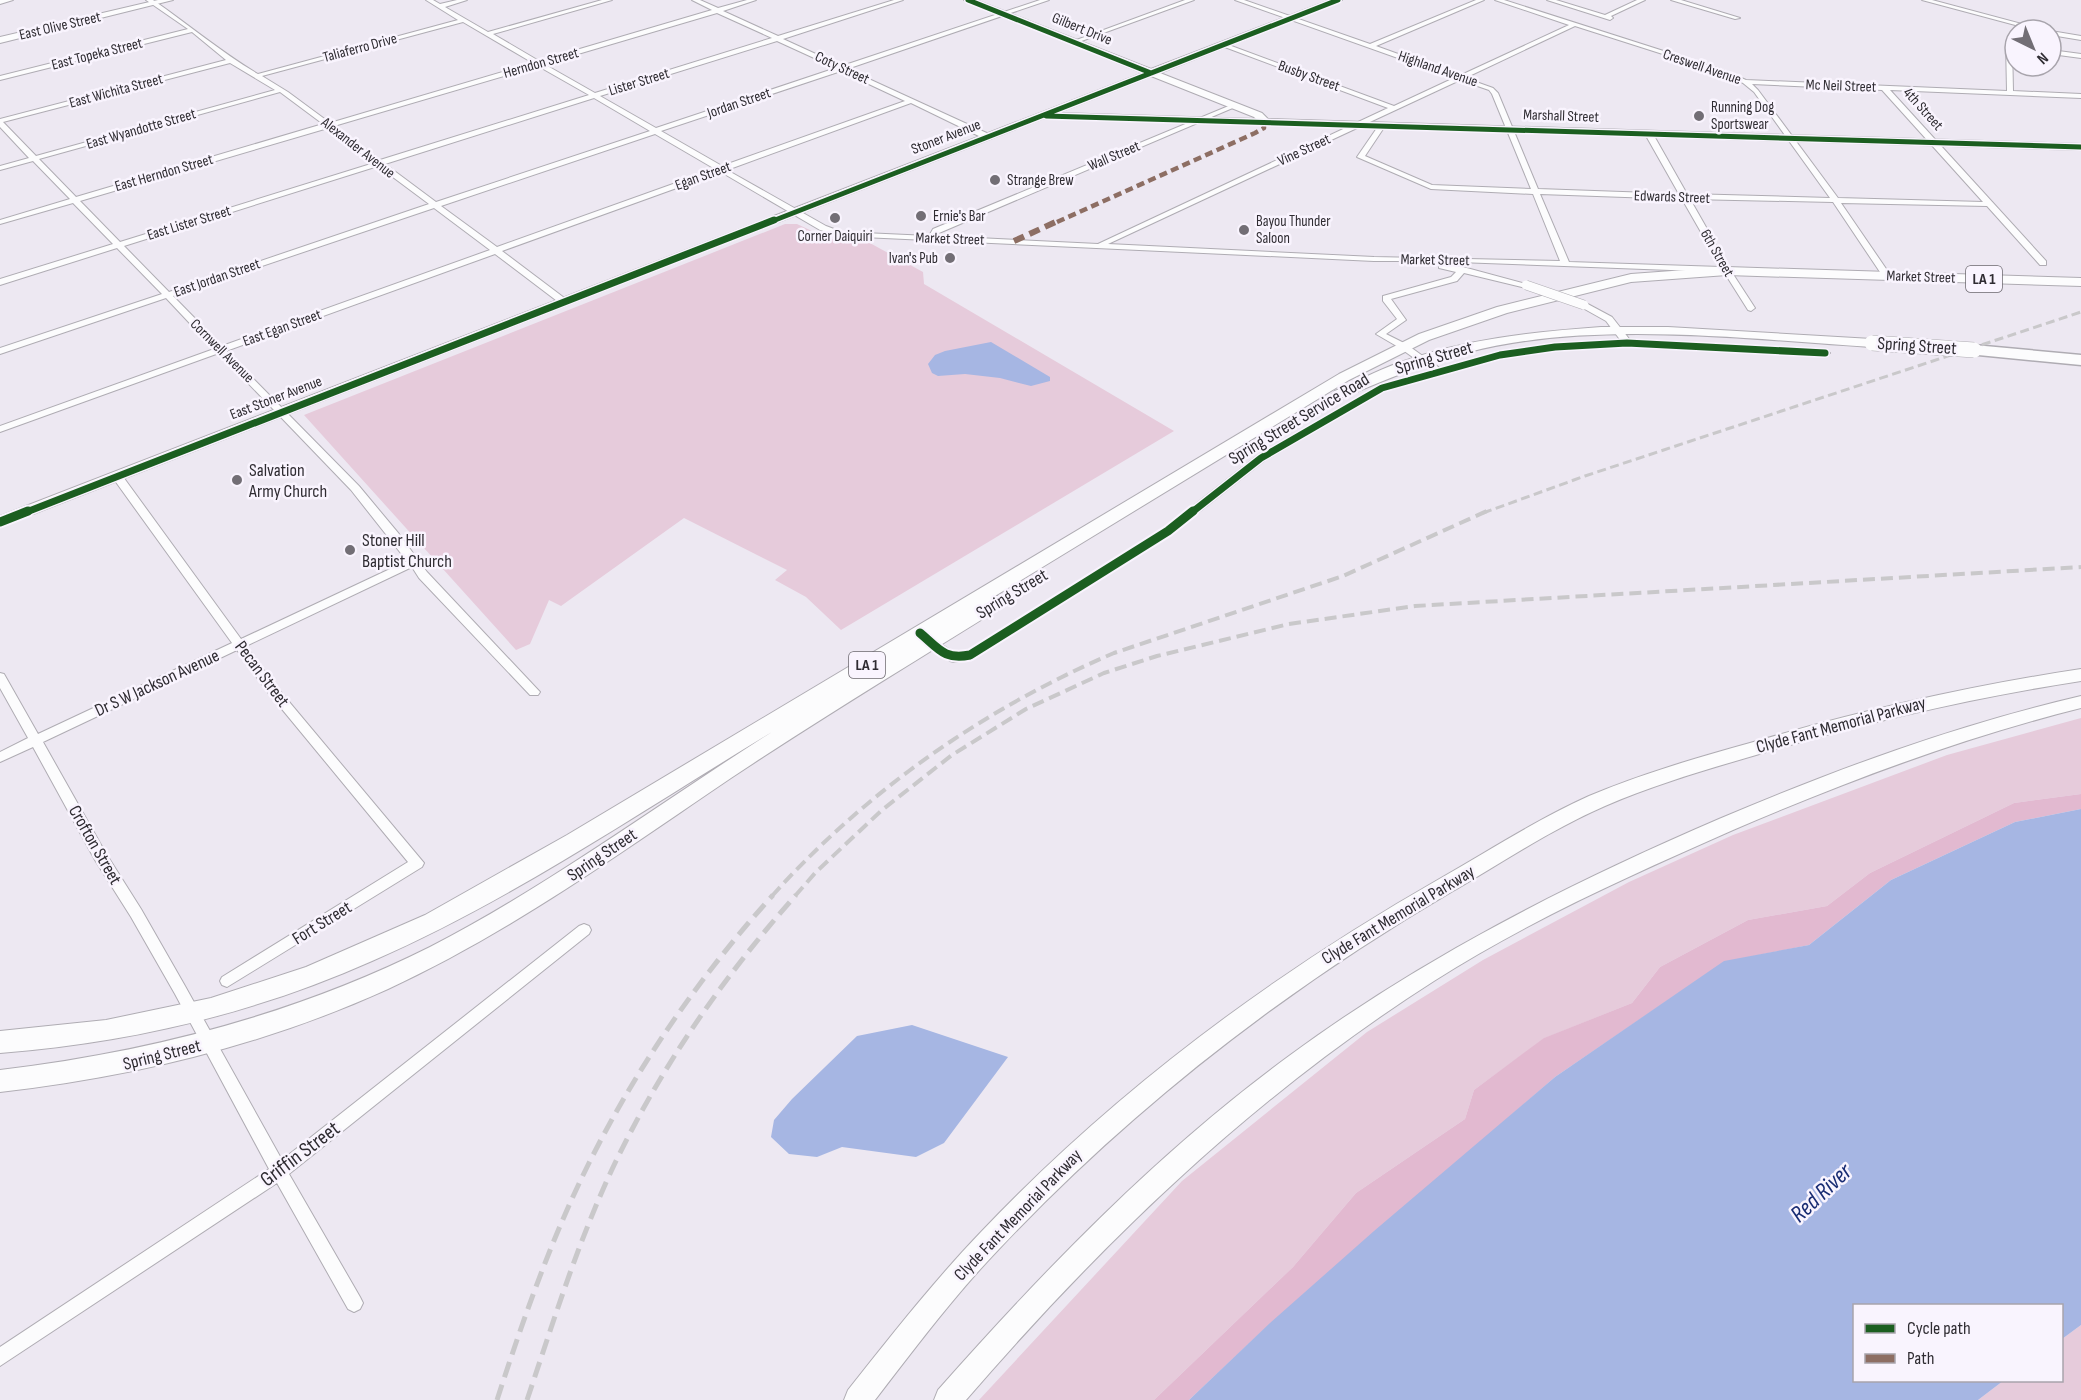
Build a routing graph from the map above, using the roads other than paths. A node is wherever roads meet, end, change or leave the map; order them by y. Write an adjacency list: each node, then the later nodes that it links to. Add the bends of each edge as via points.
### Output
1 (10, 0): 20 (street)
2 (169, 0): 21 (street, East Olive Street)
3 (429, 0): 22 (street, Market Street)
4 (464, 0): 22 (street)
5 (609, 0): 32 (street)
6 (695, 0): 23 (street, Coty Street)
7 (753, 0): 23 (street, Herndon Street)
8 (900, 0): 34 (street, Lister Street)
9 (968, 0): 24 (street, Gilbert Drive)
10 (1046, 0): 24 (street, Jordan Street)
11 (1191, 0): 37 (street)
12 (1238, 0): 26 (street, Highland Avenue)
13 (1338, 0): 26 (street, Stoner Avenue)
14 (1481, 0): 39 (street)
15 (1498, 0): 30 (street, Creswell Avenue)
16 (1550, 0): 25 (street)
17 (1642, 0): 25 (street, Vine Street)
18 (1674, 0): 27 (street)
19 (1925, 0): 29 (street)
20 (0, 2)
21 (152, 2): 31 (street, Alexander Avenue); 36 (street, East Olive Street)
22 (440, 6): 28 (street, Market Street)
23 (718, 10): 34 (street, Coty Street); 43 (street, Herndon Street)
24 (1004, 14): 37 (street, Gilbert Drive); 44 (street, Jordan Street)
25 (1606, 17): 30 (street, Vine Street)
26 (1291, 18): 38 (street, Stoner Avenue); 39 (street, Highland Avenue)
27 (1737, 18)
28 (464, 20): 32 (street, Market Street); 46 (street, Taliaferro Drive)
29 (2003, 22)
30 (1576, 26): 47 (street, Vine Street); 50 (street, Creswell Avenue)
31 (194, 30): 42 (street, Alexander Avenue); 48 (street, East Topeka Street)
32 (487, 34): 43 (street, Market Street)
33 (2063, 35): 35 (street)
34 (778, 38): 44 (street, Coty Street); 54 (street, Lister Street)
35 (2081, 38)
36 (0, 40)
37 (1074, 42): 45 (street, Gilbert Drive)
38 (1224, 45): 45 (street, Stoner Avenue); 58 (street, Busby Street)
39 (1372, 46): 47 (street, Highland Avenue)
40 (2063, 54): 41 (street)
41 (2081, 56)
42 (232, 60): 46 (street, Alexander Avenue); 61 (street, East Wichita Street)
43 (539, 63): 54 (street, Market Street); 63 (street, Herndon Street)
44 (842, 68): 56 (street, Coty Street); 67 (street, Jordan Street)
45 (1151, 73): 57 (street, Gilbert Drive); 59 (street, Stoner Avenue)
46 (256, 76): 52 (street, Alexander Avenue)
47 (1461, 77): 58 (street, Vine Street); 66 (street, Highland Avenue, via 1495,93)
48 (0, 78)
49 (2011, 78): 53 (street)
50 (1745, 82): 51 (street, Mc Neil Street); 70 (street, Creswell Avenue)
51 (1884, 88): 53 (street, Mc Neil Street); 71 (street, 4th Street)
52 (281, 90): 63 (street, Alexander Avenue); 73 (street, East Wyandotte Street)
53 (2010, 92): 55 (street, Mc Neil Street)
54 (594, 96): 67 (street, Market Street); 74 (street, Lister Street)
55 (2081, 96)
56 (911, 101): 69 (street, Coty Street); 76 (street, Egan Street)
57 (1233, 106): 60 (street, Wall Street); 62 (street, Gilbert Drive)
58 (1394, 108): 64 (street, Vine Street)
59 (1040, 116): 60 (street, Marshall Street); 69 (street, Stoner Avenue)
60 (1197, 121): 62 (street, Marshall Street); 85 (street, Wall Street, via 936,231)
61 (0, 122): 73 (street, Cornwell Avenue)
62 (1264, 123): 64 (street, Marshall Street)
63 (328, 125): 74 (street, Alexander Avenue); 79 (street, East Herndon Street)
64 (1357, 125): 65 (street, Marshall Street); 87 (street, Vine Street)
65 (1381, 126): 66 (street, Marshall Street); 77 (street, Edwards Street, via 1361,157 1431,187)
66 (1510, 130): 68 (street, Marshall Street); 77 (street, Highland Avenue)
67 (655, 131): 76 (street, Market Street); 82 (street, Jordan Street)
68 (1649, 134): 70 (street, Marshall Street); 78 (street, 6th Street)
69 (988, 137): 83 (street, Stoner Avenue)
70 (1791, 138): 71 (street, Marshall Street); 80 (street, Creswell Avenue)
71 (1933, 142): 72 (street, Marshall Street); 81 (street, 4th Street)
72 (2079, 148)
73 (35, 159): 75 (street, East Wyandotte Street); 79 (street, Cornwell Avenue)
74 (378, 164): 82 (street, Alexander Avenue); 86 (street, East Lister Street)
75 (0, 168)
76 (721, 170): 83 (street, Market Street); 88 (street, Egan Street)
77 (1535, 192): 78 (street, Edwards Street); 91 (street, Highland Avenue)
78 (1685, 197): 80 (street, Edwards Street); 94 (street, 6th Street)
79 (74, 200): 84 (street, East Herndon Street); 86 (street, Cornwell Avenue)
80 (1836, 201): 81 (street, Edwards Street); 95 (street, Creswell Avenue)
81 (1989, 204): 92 (street, 4th Street)
82 (433, 205): 88 (street, Alexander Avenue); 99 (street, East Jordan Street)
83 (795, 212): 85 (street, Market Street, via 841,234); 100 (street, Stoner Avenue)
84 (0, 222)
85 (932, 238): 87 (street, Market Street)
86 (118, 245): 97 (street, East Lister Street); 99 (street, Cornwell Avenue)
87 (1101, 245): 89 (street, Market Street)
88 (495, 251): 100 (street, Alexander Avenue); 104 (street, East Egan Street)
89 (1374, 259): 90 (street, Market Street); 93 (street)
90 (1500, 261): 91 (street, Market Street); 96 (street, via 1503,274)
91 (1565, 263): 94 (street, Market Street)
92 (2043, 263)
93 (1463, 269): 96 (street); 103 (street, via 1454,279 1386,298 1402,320 1380,334)
94 (1726, 271): 95 (main road, Market Street / LA 1); 101 (street, 6th Street); 103 (main road, Spring Street / LA 1, via 1617,281 1482,316)
95 (1887, 276): 98 (main road, Market Street / LA 1)
96 (1514, 281): 102 (street, bridge, via 1604,314)
97 (0, 282)
98 (2081, 282)
99 (167, 295): 104 (street, Cornwell Avenue); 106 (street, East Jordan Street)
100 (564, 302): 111 (street, East Stoner Avenue)
101 (1751, 308)
102 (1622, 337): 105 (main road, Spring Street / LA 1, bridge, via 1872,343); 107 (street, Spring Street Service Road); 108 (main road, Spring Street / LA 1, via 1575,331 1518,337); 110 (street, Spring Street Service Road, via 1500,355)
103 (1403, 346): 108 (street); 116 (main road, Spring Street / LA 1, via 1344,377)
104 (220, 350): 111 (street, Cornwell Avenue); 112 (street, East Egan Street)
105 (1974, 350): 109 (highway)
106 (0, 351)
107 (1825, 353)
108 (1423, 358): 110 (street); 116 (main road, Spring Street / LA 1, via 1333,398)
109 (2081, 358)
110 (1441, 373): 116 (street, Spring Street Service Road, via 1383,388 1261,458 1168,531 970,656 954,658)
111 (281, 412): 113 (street, East Stoner Avenue); 115 (street, Cornwell Avenue, via 355,488)
112 (0, 429)
113 (117, 476): 114 (street, East Stoner Avenue); 117 (street, Pecan Street)
114 (0, 522)
115 (412, 563): 117 (street, Dr S W Jackson Avenue); 120 (street, Cornwell Avenue)
116 (926, 638): 127 (main road, Spring Street / LA 1, via 445,916 340,965); 129 (main road, Spring Street / LA 1, via 484,929 345,996)
117 (240, 645): 122 (street, Dr S W Jackson Avenue); 124 (street, Pecan Street)
118 (2081, 675): 134 (street, Clyde Fant Memorial Parkway, via 1926,702 1801,734 1649,781 1557,820 1392,915 1203,1043 1128,1106 966,1266)
119 (0, 677): 122 (street, Crofton Street)
120 (534, 692)
121 (2081, 702): 135 (street, via 1942,740 1787,798 1578,892 1429,973 1289,1069 1217,1126 1052,1283)
122 (35, 740): 123 (street, Dr S W Jackson Avenue); 127 (street, Crofton Street)
123 (0, 757)
124 (417, 863): 126 (street, Fort Street)
125 (584, 930): 131 (street, Griffin Street)
126 (227, 981)
127 (192, 1013): 128 (main road, Spring Street / LA 1, via 87,1034); 129 (street, Crofton Street)
128 (0, 1042)
129 (208, 1043): 130 (main road, Spring Street / LA 1, via 118,1066); 131 (street)
130 (0, 1081)
131 (279, 1172): 132 (street); 133 (street, Griffin Street)
132 (354, 1303)
133 (0, 1357)
134 (858, 1400)
135 (948, 1400)

